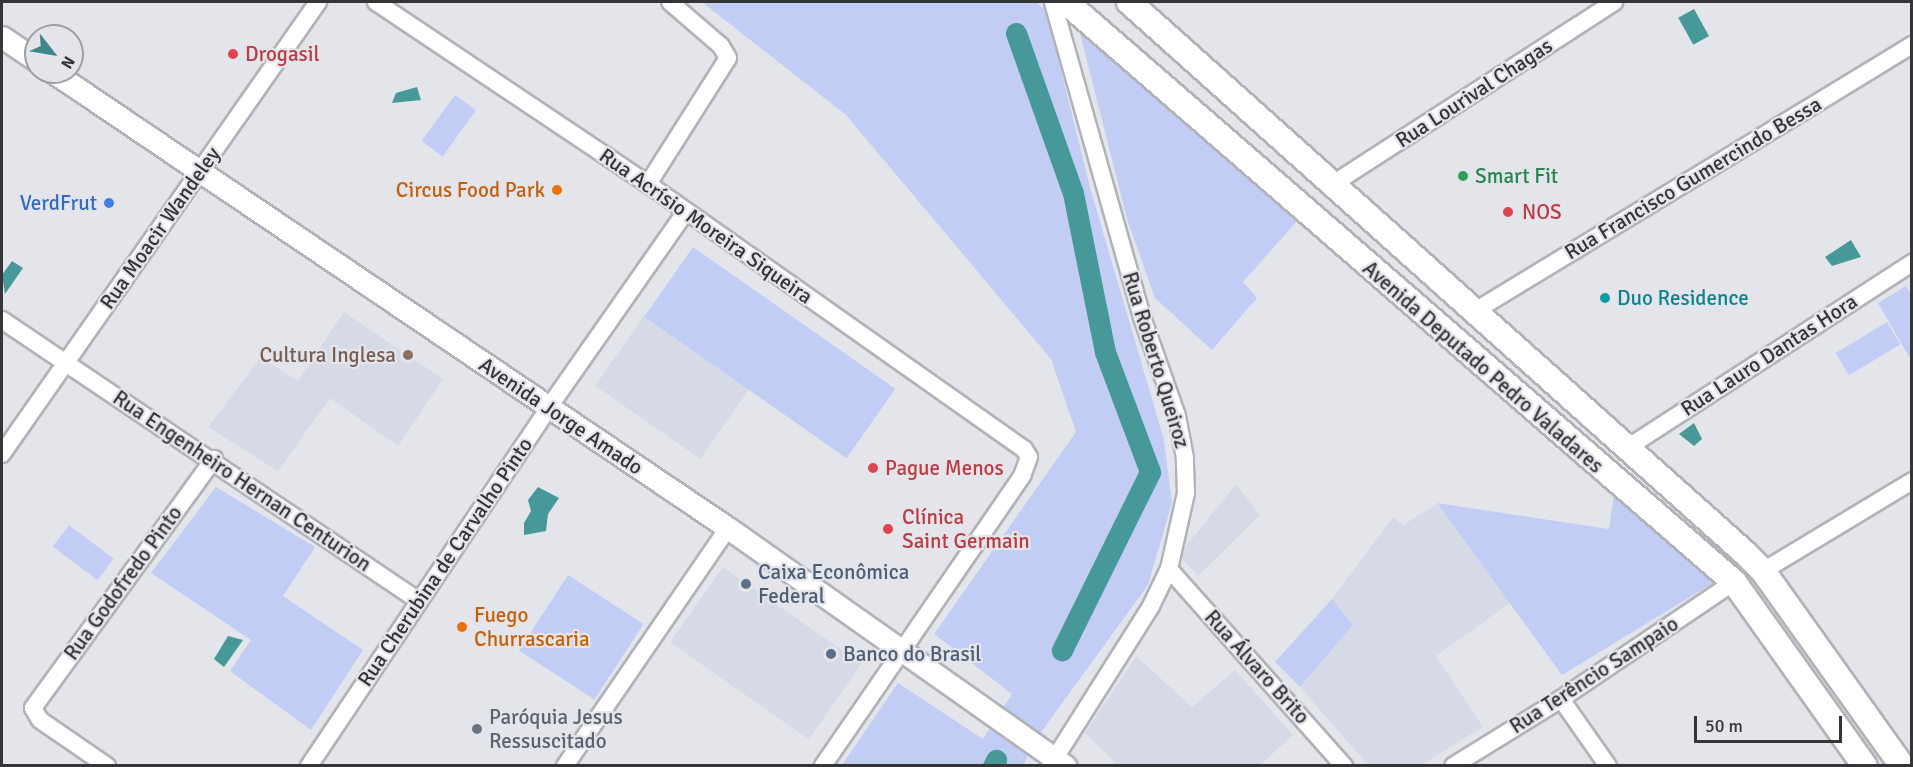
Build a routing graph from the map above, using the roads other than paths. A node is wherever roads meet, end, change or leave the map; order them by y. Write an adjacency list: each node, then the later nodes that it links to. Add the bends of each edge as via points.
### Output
1 (318, 2): 14 (street, Rua Moacir Wandeley)
2 (376, 2): 15 (street, Rua Acrísio Moreira Siqueira)
3 (670, 2): 15 (street, via 721,46 728,58)
4 (1053, 2): 30 (street, Rua Roberto Queiroz, via 1142,317 1181,437 1186,493)
5 (1066, 2): 13 (main road, Avenida Deputado Pedro Valadares)
6 (1129, 2): 12 (main road, Avenida Deputado Pedro Valadares)
7 (1614, 2): 16 (street, Rua Lourival Chagas)
8 (2, 37): 10 (street)
9 (1911, 45): 21 (street, Rua Francisco Gumercindo Bessa)
10 (24, 52)
11 (71, 84): 14 (street, Avenida Jorge Amado)
12 (1282, 138): 13 (main road, via 1273,158); 16 (main road, Avenida Deputado Pedro Valadares)
13 (1253, 166): 19 (main road, Avenida Deputado Pedro Valadares)
14 (200, 172): 23 (street, Rua Moacir Wandeley); 24 (street, Avenida Jorge Amado)
15 (648, 184): 17 (street, Rua Acrísio Moreira Siqueira)
16 (1333, 184): 18 (main road, Avenida Deputado Pedro Valadares)
17 (686, 211): 24 (street, Rua Cherubina de Carvalho Pinto); 34 (street, Rua Acrísio Moreira Siqueira, via 1017,443 1029,457 1022,476)
18 (1382, 227): 19 (main road, via 1363,232); 21 (main road, Avenida Deputado Pedro Valadares)
19 (1351, 253): 32 (main road, Avenida Deputado Pedro Valadares)
20 (1911, 263): 25 (street, Rua Lauro Dantas Hora)
21 (1475, 311): 25 (main road, Avenida Deputado Pedro Valadares)
22 (2, 320): 23 (street, Rua Engenheiro Hernan Centurion)
23 (64, 364): 26 (street, Rua Moacir Wandeley); 27 (street, Rua Engenheiro Hernan Centurion)
24 (549, 407): 29 (street, Avenida Jorge Amado); 33 (street, Rua Cherubina de Carvalho Pinto)
25 (1627, 448): 31 (main road, Avenida Deputado Pedro Valadares)
26 (2, 454)
27 (214, 459): 33 (street, Rua Engenheiro Hernan Centurion); 37 (street, Rua Godofredo Pinto, via 33,708 40,720)
28 (1911, 481): 31 (street)
29 (728, 528): 34 (street, Avenida Jorge Amado); 39 (street)
30 (1169, 569): 36 (street, Rua Roberto Queiroz, via 1152,606); 41 (street, Rua Álvaro Brito)
31 (1763, 571): 45 (main road, Avenida Deputado Pedro Valadares)
32 (1734, 582): 35 (street, Rua Terêncio Sampaio); 44 (main road, Avenida Deputado Pedro Valadares)
33 (420, 601): 38 (street, Rua Cherubina de Carvalho Pinto)
34 (901, 651): 36 (street, Avenida Jorge Amado); 40 (street)
35 (1561, 699): 42 (street, Rua Terêncio Sampaio); 43 (street)
36 (1057, 763)
37 (107, 765)
38 (309, 765)
39 (565, 765)
40 (823, 765)
41 (1344, 765)
42 (1453, 765)
43 (1608, 765)
44 (1865, 765)
45 (1902, 765)

